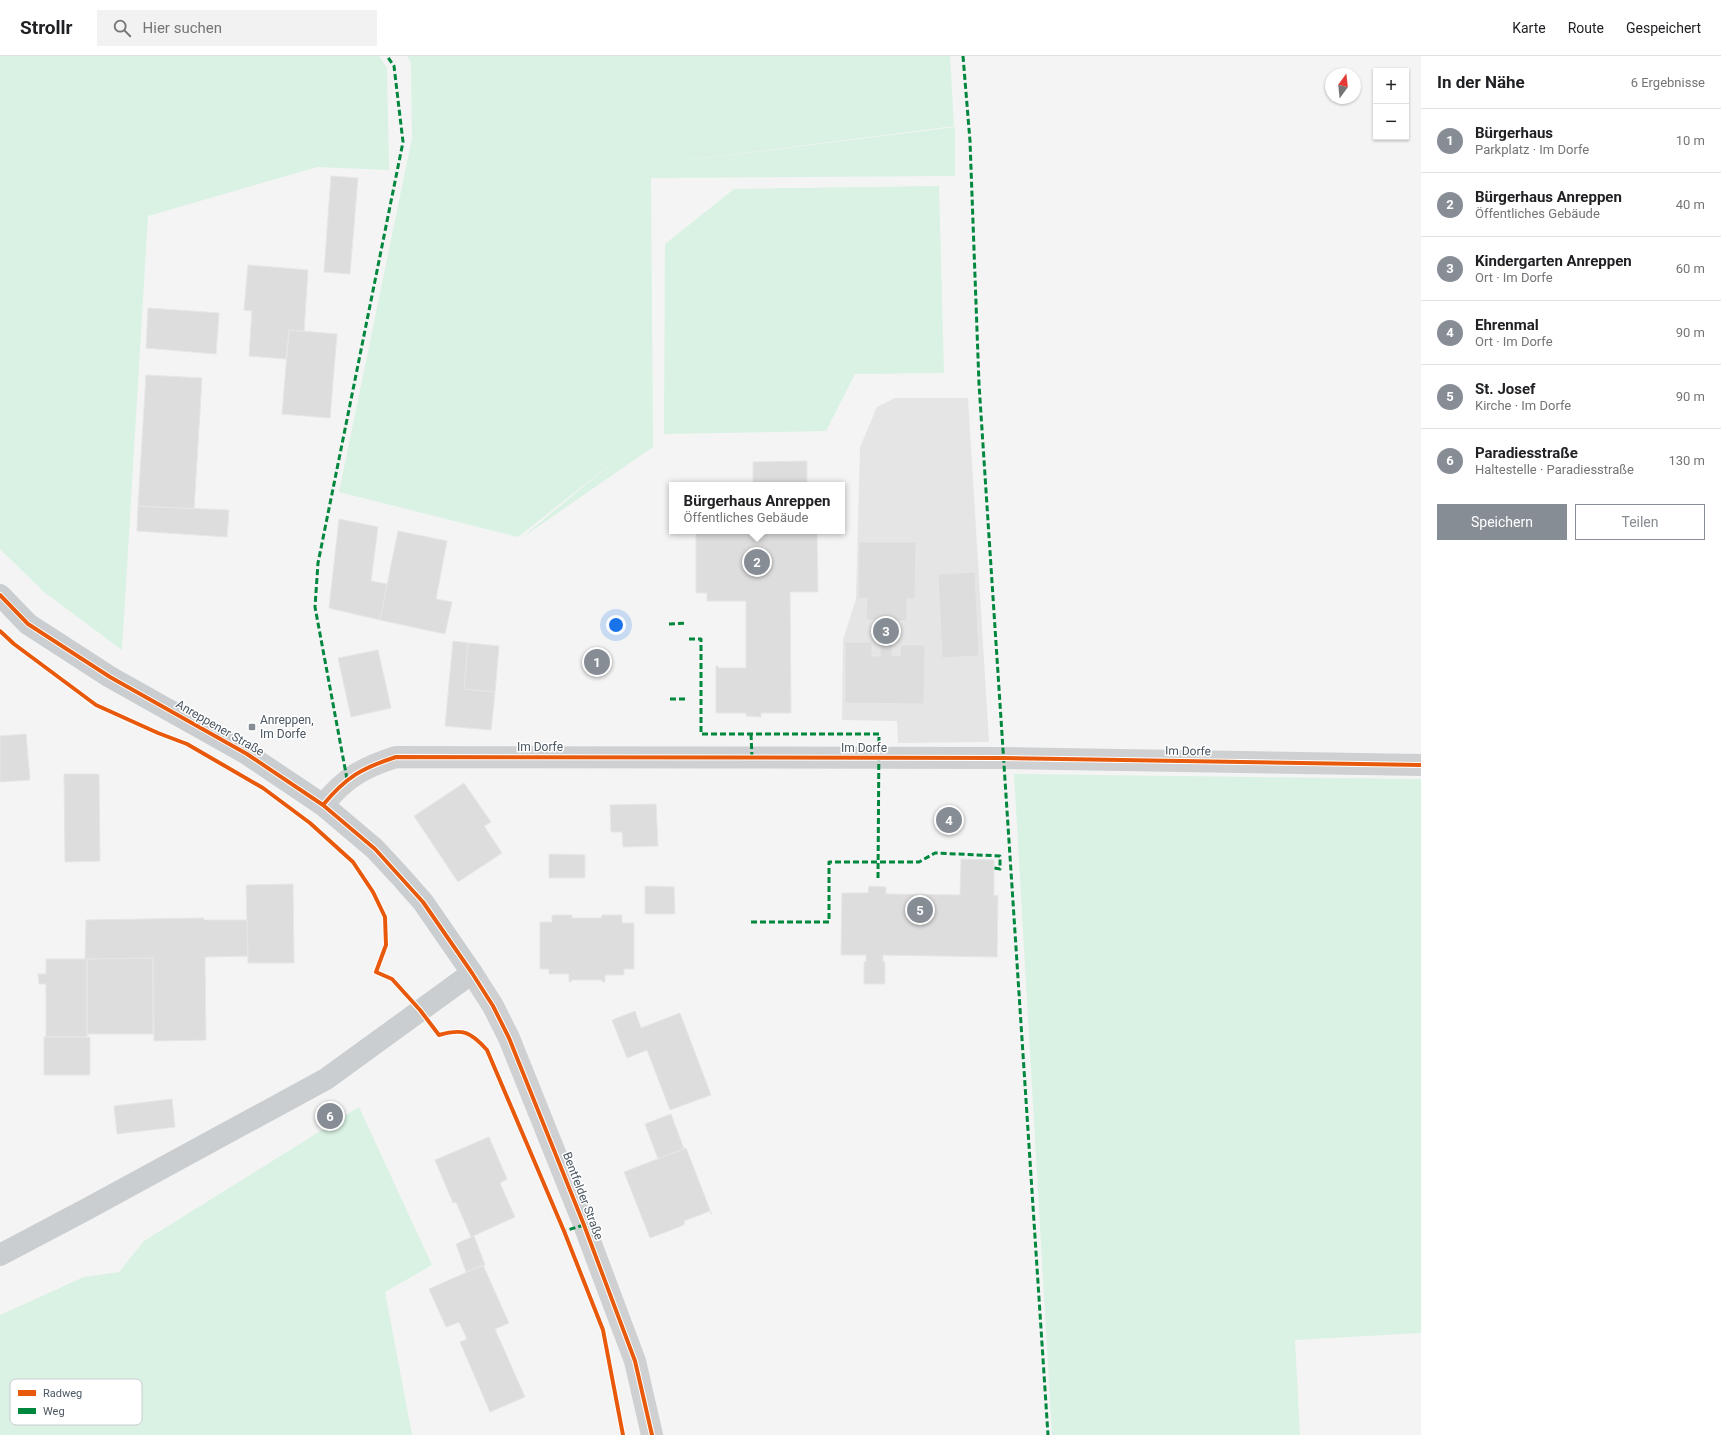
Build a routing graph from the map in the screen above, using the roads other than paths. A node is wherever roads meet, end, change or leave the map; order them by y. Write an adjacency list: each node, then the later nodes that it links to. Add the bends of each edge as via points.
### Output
1 (0, 595): 3 (main road, Anreppener Straße, via 28,624 110,677 247,754)
2 (1421, 765): 3 (street, Im Dorfe, via 1002,758 396,757 370,765 346,780)
3 (323, 805): 4 (main road, Anreppener Straße, via 375,849 400,876 423,902)
4 (472, 973): 5 (main road, via 326,1078); 6 (street, Bentfelder Straße, via 509,1038 584,1225 635,1361)
5 (0, 1255)
6 (652, 1435)

